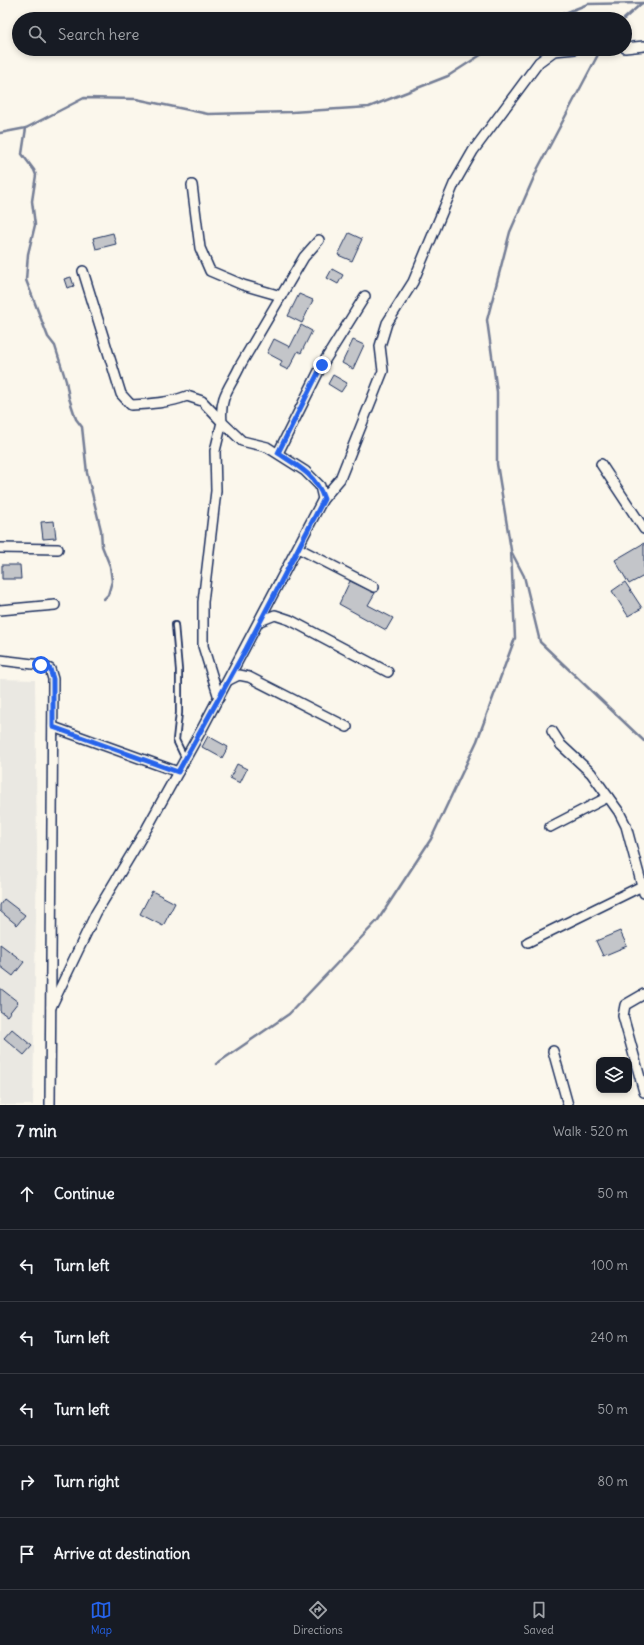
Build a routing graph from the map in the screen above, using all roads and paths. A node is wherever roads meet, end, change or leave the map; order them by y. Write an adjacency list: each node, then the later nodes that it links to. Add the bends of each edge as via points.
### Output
1 (644, 46): 2 (street)
2 (632, 47)
3 (547, 56): 12 (street, via 539,62 473,151 454,184 413,282 387,323 380,346 384,371 340,478)
4 (192, 185): 7 (street, via 200,248 210,271 243,285)
5 (319, 240): 7 (street, via 304,257)
6 (83, 271): 9 (street, via 121,394 131,405 176,400 187,396 202,401)
7 (281, 296): 9 (street, via 227,390 220,407)
8 (365, 296): 10 (street, via 322,365)
9 (222, 422): 10 (street, via 242,441 267,447); 25 (street, via 215,451 216,491 203,602 203,646)
10 (278, 453): 12 (street, via 305,471 320,486)
11 (601, 464): 13 (street)
12 (324, 499): 15 (street)
13 (644, 529)
14 (0, 548): 16 (street)
15 (298, 548): 17 (street); 20 (street)
16 (58, 549)
17 (374, 587)
18 (56, 605): 19 (street)
19 (0, 610)
20 (260, 621): 23 (street, via 276,615 290,620); 24 (street)
21 (175, 624): 29 (lane, via 179,670 176,740)
22 (0, 660): 26 (street, via 41,665 50,669 53,679)
23 (388, 672)
24 (229, 680): 25 (street); 27 (street, via 239,675 249,677)
25 (219, 698): 29 (street)
26 (53, 727): 30 (street); 36 (street)
27 (347, 727)
28 (552, 731): 31 (street, via 561,745 591,773)
29 (185, 760): 30 (street)
30 (178, 772): 36 (street, via 96,913)
31 (608, 797): 32 (street); 33 (street, via 626,826)
32 (550, 826)
33 (643, 890): 34 (street)
34 (528, 942)
35 (644, 994): 38 (street, via 625,1005 623,1016)
36 (51, 1007): 39 (street)
37 (553, 1051): 40 (street)
38 (644, 1092)
39 (50, 1105)
40 (568, 1105)

